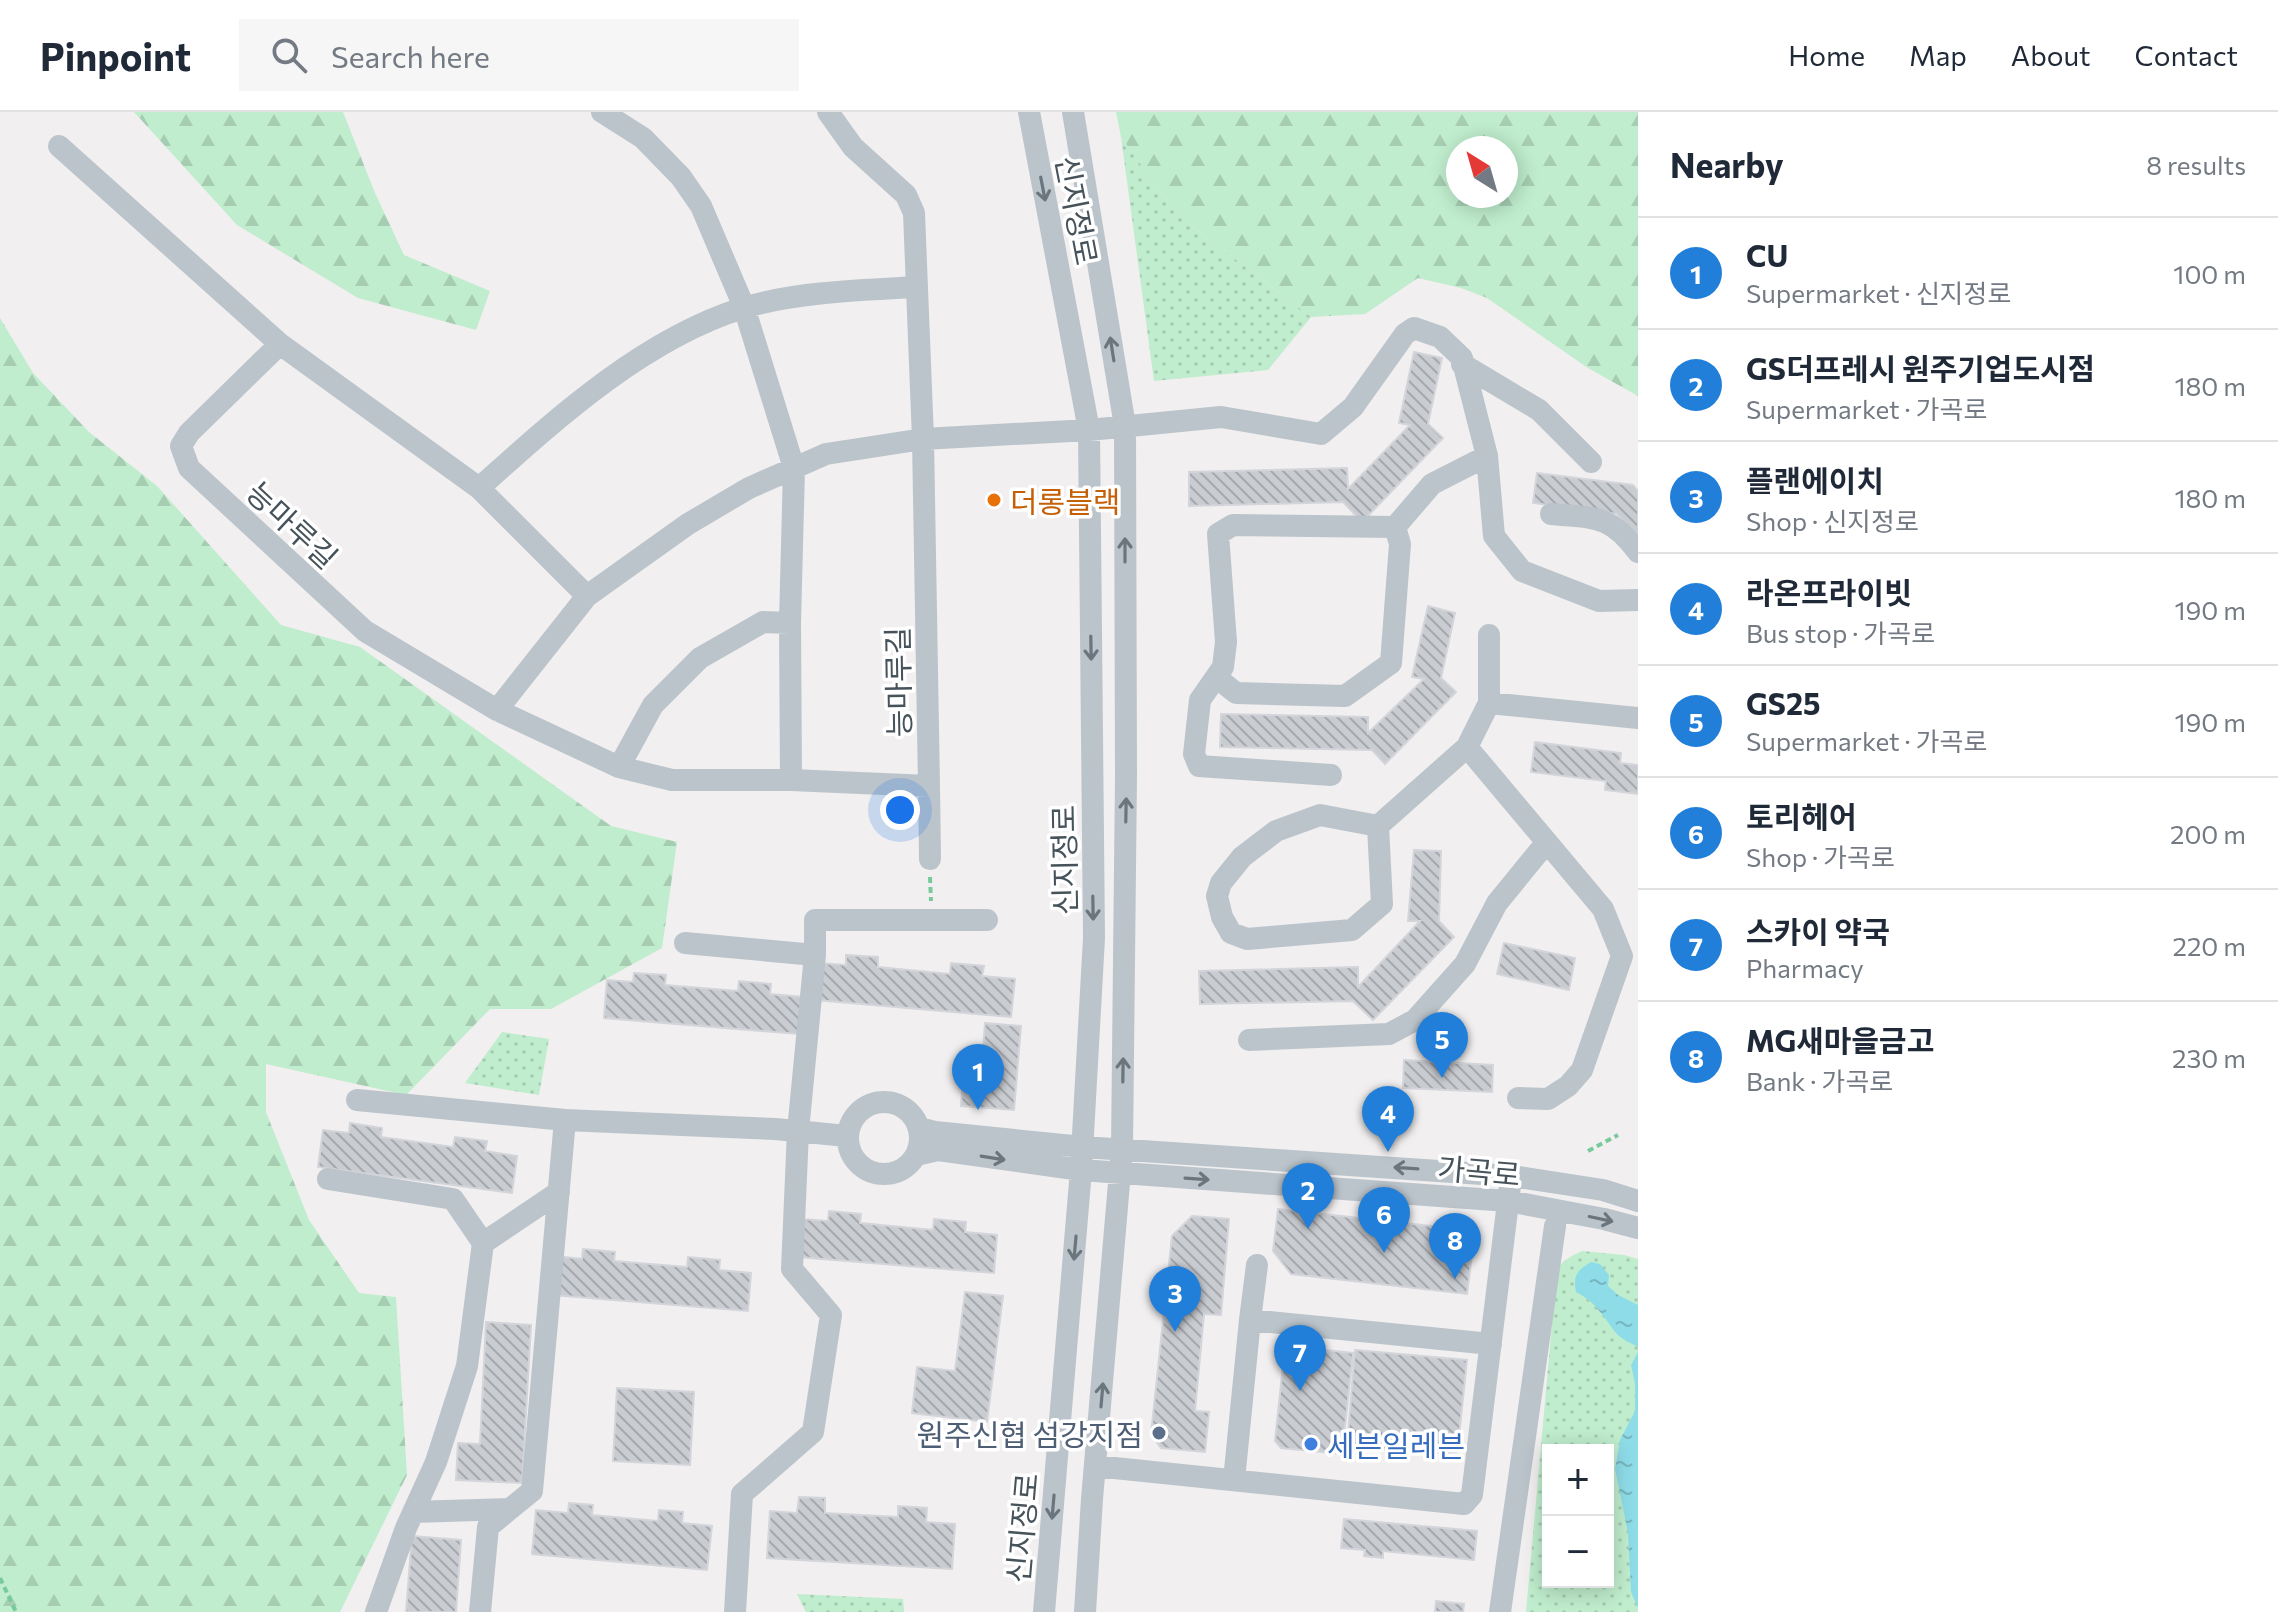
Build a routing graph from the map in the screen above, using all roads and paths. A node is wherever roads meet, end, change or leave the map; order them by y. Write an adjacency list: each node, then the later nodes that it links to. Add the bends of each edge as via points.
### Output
1 (602, 112): 7 (street, via 643,138 681,177 701,206)
2 (828, 112): 6 (street, 능마루길, via 853,147 906,195 914,213)
3 (1029, 112): 11 (street, 신지정로, one-way to 11)
4 (1073, 112): 10 (street, 신지정로, one-way to 4)
5 (59, 146): 8 (street)
6 (917, 287): 7 (street, via 830,292); 12 (street, 능마루길)
7 (744, 307): 15 (street); 16 (street, via 694,326 602,385)
8 (280, 344): 16 (street); 26 (street, 능마루길, via 189,433 181,446 189,468 365,631)
9 (1462, 364): 10 (street, via 1440,337 1414,328 1353,407 1321,434 1221,417); 13 (street); 14 (street, via 1539,410)
10 (1125, 426): 11 (street); 49 (street, 신지정로, one-way to 10)
11 (1089, 430): 12 (street); 48 (street, 신지정로, one-way to 48, via 1094,938)
12 (923, 439): 15 (street, via 826,454); 32 (street, 능마루길)
13 (1487, 456): 18 (street, via 1432,484); 21 (street, via 1494,536 1522,571 1599,601)
14 (1591, 462)
15 (794, 468): 20 (street, via 688,524); 22 (street)
16 (479, 488): 20 (street)
17 (1551, 514): 19 (street, via 1603,519 1625,534)
18 (1395, 527): 24 (street, via 1233,525 1218,534 1226,642); 24 (street, via 1400,544 1391,663 1345,696 1236,693)
19 (1638, 552)
20 (587, 596): 26 (street)
21 (1638, 600)
22 (790, 623): 29 (street, via 763,622 700,658 653,705); 31 (street)
23 (1489, 635): 25 (street)
24 (1216, 677): 30 (street, via 1200,700 1194,754 1199,766)
25 (1489, 703): 27 (street); 28 (street)
26 (497, 710): 29 (street, 능마루길)
27 (1638, 718)
28 (1467, 747): 33 (street); 34 (street)
29 (619, 767): 31 (street, 능마루길, via 672,780)
30 (1331, 775)
31 (791, 780): 32 (street, 능마루길)
32 (929, 786): 35 (street)
33 (1378, 826): 33 (street, via 1382,904 1352,930 1247,939 1231,933 1217,896 1221,883 1242,857 1276,831 1320,815)
34 (1546, 843): 40 (street, via 1497,903 1465,964 1415,1020 1389,1034); 41 (street, via 1603,909 1622,956 1582,1070 1548,1099)
35 (930, 859): 36 (path)
36 (932, 920): 37 (street); 39 (street, via 815,920)
37 (987, 920)
38 (685, 943): 39 (street)
39 (815, 955): 45 (street)
40 (1249, 1040)
41 (1518, 1098)
42 (357, 1100): 43 (street)
43 (565, 1120): 45 (street); 56 (street)
44 (919, 1128): 47 (street, via 907,1110 876,1103 856,1114); 48 (street, 가곡로); 51 (street)
45 (798, 1131): 47 (street); 73 (street, via 792,1269 831,1315 813,1432 742,1494)
46 (1618, 1135): 50 (path)
47 (847, 1136): 51 (street, via 854,1159 874,1173 898,1171)
48 (1083, 1147): 49 (street, 가곡로); 52 (street, 신지정로)
49 (1122, 1148): 53 (street, 신지정로); 54 (street, 가곡로, one-way to 49)
50 (1588, 1151)
51 (916, 1155): 52 (street, 가곡로, one-way to 52, via 938,1150)
52 (1081, 1170): 53 (street, 가곡로); 74 (street, 신지정로, one-way to 74)
53 (1120, 1173): 57 (street, 가곡로, one-way to 57); 65 (street, one-way to 53)
54 (1512, 1176): 57 (street); 58 (street, 가곡로)
55 (328, 1179): 61 (street, via 453,1199)
56 (559, 1192): 61 (street); 67 (street, via 532,1491)
57 (1508, 1201): 60 (street, 가곡로, one-way to 60); 64 (street)
58 (1638, 1201)
59 (1555, 1226): 76 (street)
60 (1638, 1228)
61 (483, 1243): 68 (street, via 467,1366 436,1462)
62 (1257, 1265): 63 (street)
63 (1250, 1320): 64 (street); 66 (street)
64 (1491, 1344): 66 (street, via 1472,1495 1464,1504)
65 (1095, 1466): 66 (street); 75 (street)
66 (1234, 1480)
67 (510, 1509): 68 (street); 72 (street, via 488,1527)
68 (413, 1512): 71 (street)
69 (0, 1578): 70 (path)
70 (16, 1612)
71 (376, 1612)
72 (480, 1612)
73 (735, 1612)
74 (1044, 1612)
75 (1085, 1612)
76 (1500, 1612)

